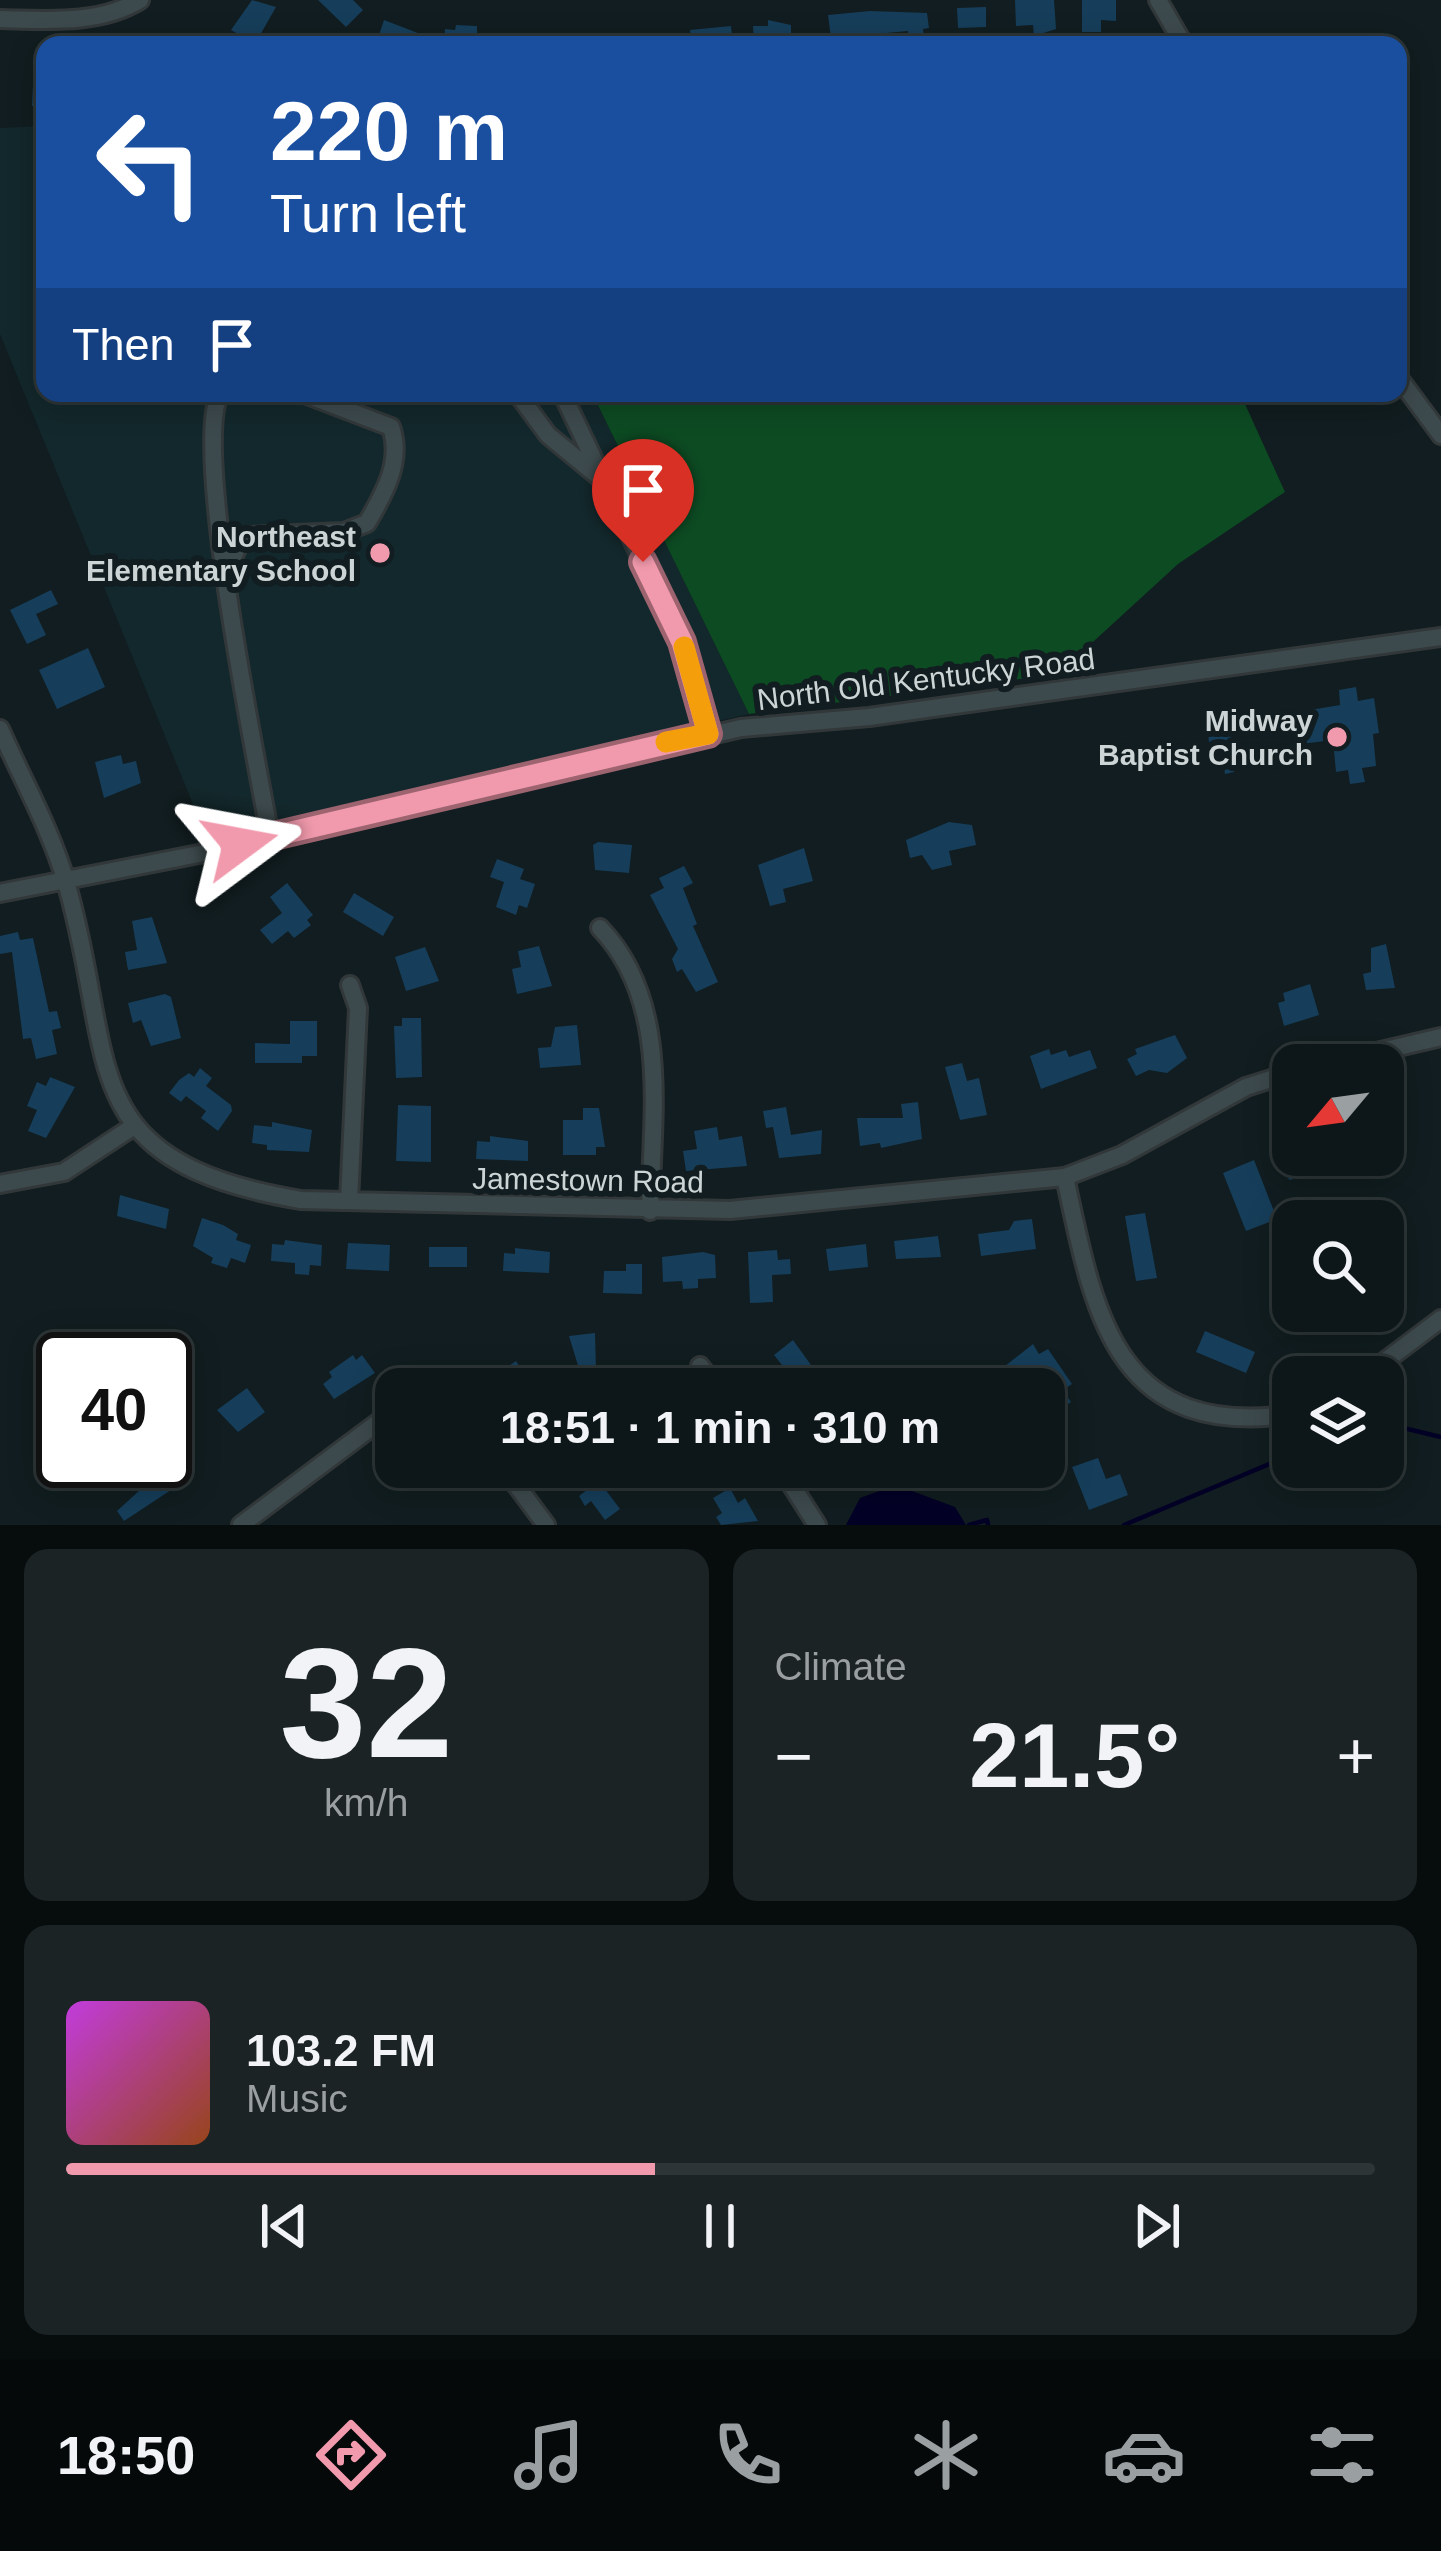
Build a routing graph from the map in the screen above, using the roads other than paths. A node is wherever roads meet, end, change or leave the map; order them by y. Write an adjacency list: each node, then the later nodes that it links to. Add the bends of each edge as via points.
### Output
1 (140, 0): 3 (street, via 68,20)
2 (1158, 0): 4 (street)
3 (0, 19)
4 (1179, 36)
5 (1407, 389): 10 (street)
6 (215, 402): 12 (street, via 212,455)
7 (325, 402): 12 (street, via 391,428 397,445 367,524 240,542)
8 (524, 402): 11 (street)
9 (566, 402): 11 (street)
10 (1441, 435)
11 (605, 482): 15 (street, via 682,642)
12 (227, 574): 16 (street)
13 (1441, 637): 15 (street, North Old Kentucky Road)
14 (0, 729): 17 (street, Jamestown Road)
15 (708, 734): 16 (street, North Old Kentucky Road)
16 (270, 837): 17 (street, North Old Kentucky Road)
17 (66, 880): 18 (street, North Old Kentucky Road); 24 (street, Jamestown Road, via 93,1027)
18 (0, 893)
19 (600, 928): 28 (street, via 628,956 643,991 653,1077)
20 (350, 986): 27 (street, via 358,1008)
21 (1441, 1037): 22 (street)
22 (1404, 1046)
23 (1272, 1079): 25 (street, Jamestown Road)
24 (134, 1126): 26 (street, via 64,1172); 27 (street, Jamestown Road, via 205,1178 301,1200)
25 (1065, 1177): 28 (street, Jamestown Road, via 794,1206); 31 (street, via 1107,1337 1175,1402 1212,1415)
26 (0, 1184)
27 (350, 1201): 28 (street, Jamestown Road)
28 (650, 1211)
29 (1441, 1319): 30 (street)
30 (1392, 1356)
31 (1272, 1417)
32 (375, 1426): 35 (street)
33 (519, 1488): 37 (street)
34 (793, 1488): 38 (street)
35 (264, 1518): 36 (street)
36 (241, 1525)
37 (546, 1525)
38 (817, 1525)

